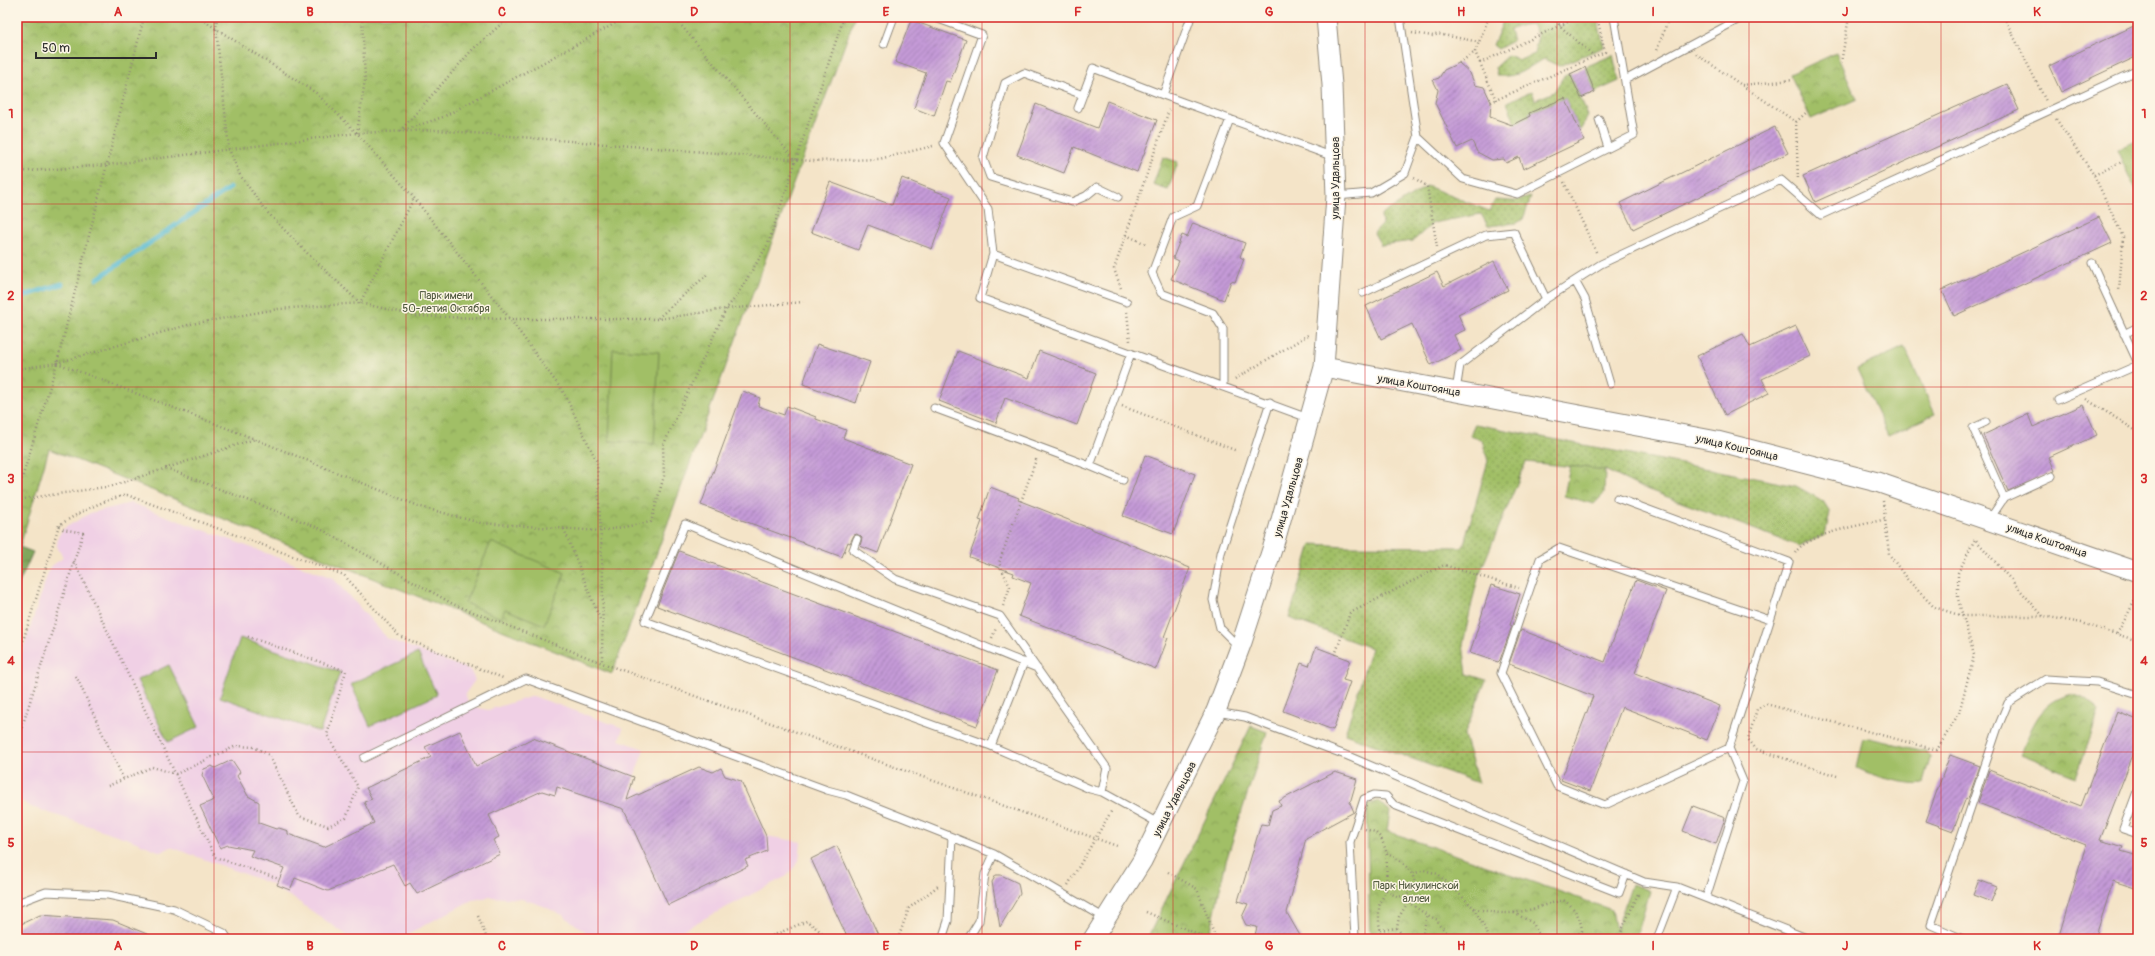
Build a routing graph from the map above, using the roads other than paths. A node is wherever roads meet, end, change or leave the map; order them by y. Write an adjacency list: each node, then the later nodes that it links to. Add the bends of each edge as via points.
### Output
1 (894, 17): 8 (lane)
2 (933, 17): 21 (lane, via 982,35 944,143 988,209)
3 (1191, 17): 12 (lane)
4 (1326, 17): 18 (street, улица Удальцова)
5 (1400, 17): 16 (lane)
6 (1614, 17): 10 (lane)
7 (1743, 17): 10 (lane)
8 (884, 44)
9 (2138, 70): 23 (lane, via 1821,215 1781,180 1601,264)
10 (1625, 80): 17 (lane, via 1634,135)
11 (1083, 94): 12 (lane, via 1093,68); 13 (lane); 19 (lane, via 1024,73 1005,83 983,158 990,177 1072,202 1086,196 1097,187)
12 (1163, 95): 14 (lane)
13 (1078, 108)
14 (1230, 119): 18 (lane); 33 (lane, via 1197,206 1173,217 1152,273 1161,293 1213,313 1220,324 1223,329)
15 (1599, 119): 17 (lane)
16 (1418, 138): 17 (lane, via 1463,179 1517,194); 20 (lane, via 1405,172 1371,193)
17 (1608, 148)
18 (1336, 158): 20 (street, улица Удальцова)
19 (1118, 196)
20 (1336, 196): 31 (street, улица Удальцова)
21 (993, 254): 26 (lane); 29 (lane, via 980,298)
22 (2092, 263): 28 (lane)
23 (1575, 281): 25 (lane); 32 (lane, via 1585,298)
24 (1363, 293): 25 (lane, via 1486,235 1514,232)
25 (1546, 299): 34 (lane, via 1460,365)
26 (1126, 302)
27 (2138, 327): 28 (lane)
28 (2124, 334): 30 (lane)
29 (1130, 353): 33 (lane); 40 (lane)
30 (2138, 364): 35 (lane)
31 (1324, 367): 34 (street, улица Коштоянца); 38 (street, улица Удальцова)
32 (1610, 384)
33 (1223, 386): 36 (lane)
34 (1456, 391): 45 (street, улица Коштоянца, via 1717,441 1867,479)
35 (2058, 400)
36 (1270, 402): 38 (lane); 49 (lane, via 1220,553 1212,600 1220,628)
37 (934, 408): 40 (lane)
38 (1310, 418): 49 (street, улица Удальцова, via 1277,534)
39 (1986, 422): 44 (lane, via 1973,428)
40 (1090, 466): 42 (lane)
41 (2052, 476): 44 (lane)
42 (1123, 480)
43 (1617, 498): 48 (lane, via 1790,562)
44 (2004, 498): 45 (lane)
45 (1989, 520): 47 (street, улица Коштоянца)
46 (857, 539): 51 (lane, via 853,550 895,579 1000,616)
47 (2138, 572)
48 (1770, 620): 55 (lane); 55 (lane, via 1559,548 1540,559 1501,673 1557,786 1605,805)
49 (1240, 648): 53 (street, улица Удальцова)
50 (1024, 662): 51 (lane); 54 (lane); 54 (lane, via 685,524 645,621)
51 (1037, 668): 58 (lane, via 1107,768)
52 (2138, 695): 75 (lane, via 2097,682 2046,679 2008,704 1931,925)
53 (1216, 712): 59 (street, улица Удальцова); 63 (lane, via 1245,718 1348,756)
54 (992, 746): 58 (lane)
55 (1729, 748): 65 (lane, via 1743,781)
56 (364, 758): 61 (lane, via 526,679 846,795)
57 (2138, 788): 60 (lane, via 2123,829)
58 (1102, 792): 59 (lane)
59 (1162, 825): 67 (street, улица Удальцова)
60 (2138, 834)
61 (952, 837): 62 (lane); 70 (lane, via 948,921)
62 (994, 854): 67 (lane); 71 (lane, via 985,874 979,921)
63 (1626, 874): 64 (lane, via 1644,882); 68 (lane, via 1619,893 1394,805 1386,796 1374,795 1364,799 1350,842)
64 (1677, 887): 65 (lane); 73 (lane)
65 (1706, 898): 74 (lane)
66 (17, 903): 69 (lane, via 46,892 108,895 174,909 224,933)
67 (1107, 918): 72 (street, улица Удальцова)
68 (1356, 938)
69 (228, 939)
70 (942, 939)
71 (968, 939)
72 (1093, 939)
73 (1657, 939)
74 (1809, 939)
75 (1963, 939)

